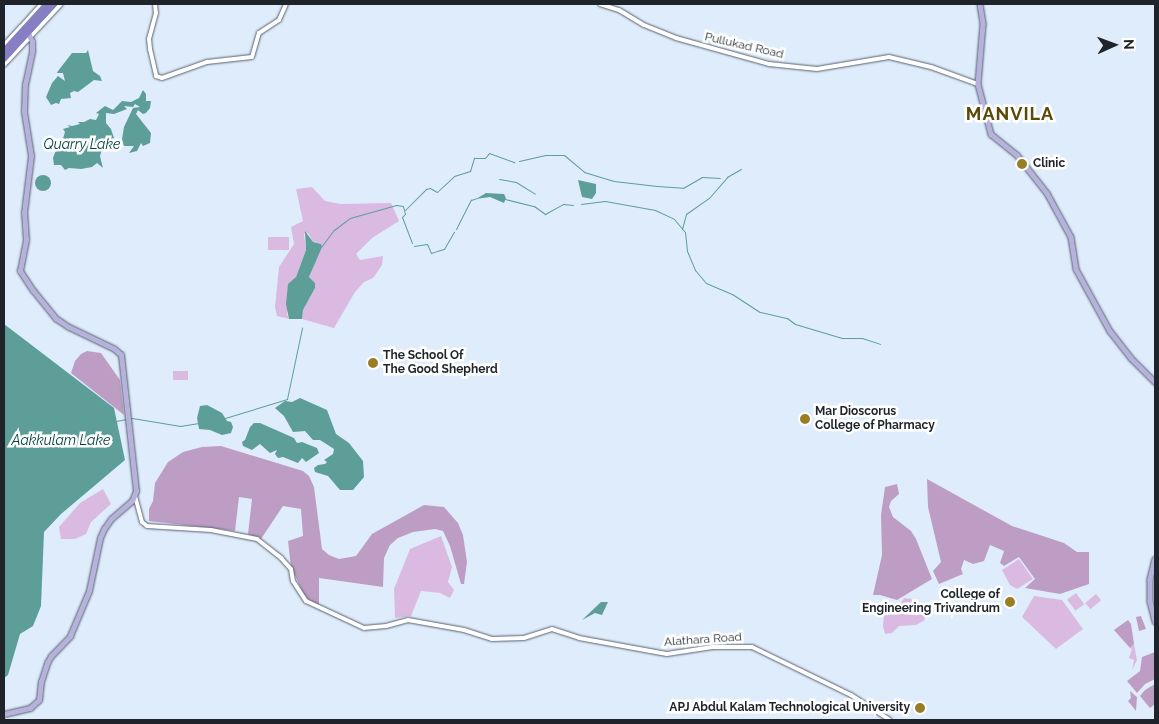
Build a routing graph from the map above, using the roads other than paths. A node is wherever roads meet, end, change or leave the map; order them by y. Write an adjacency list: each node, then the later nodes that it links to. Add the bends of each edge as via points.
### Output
1 (42, 4): 9 (street)
2 (47, 4): 9 (highway)
3 (54, 4): 9 (highway)
4 (60, 4): 9 (street)
5 (155, 4): 6 (street, via 156,13 149,39 156,76 162,78 207,62 252,57 259,33 279,20)
6 (286, 4)
7 (600, 4): 14 (street, Pullukad Road, via 676,38 770,64 817,69 889,58 932,67)
8 (980, 4): 14 (main road, via 983,24)
9 (26, 31): 10 (street); 11 (highway); 12 (highway); 13 (street); 16 (main road, via 32,51 25,85 24,112 31,156 24,212 26,240 20,271 56,319 114,348 121,355)
10 (4, 45)
11 (4, 50)
12 (4, 58)
13 (4, 65)
14 (978, 84): 15 (main road, via 991,134 1017,155 1047,193 1071,237 1076,268 1110,331)
15 (1155, 382)
16 (135, 496): 19 (main road, via 104,529 89,591 70,636 47,663 39,700 30,708); 20 (street, Alathara Road, via 142,522 147,526 204,530 257,539 290,569 293,581 306,601 364,628 408,620 464,630 492,640 524,638 549,629 579,638 667,654 752,647 851,695)
17 (1155, 559): 18 (main road, via 1150,579 1150,601)
18 (1155, 621)
19 (4, 714)
20 (890, 720)

